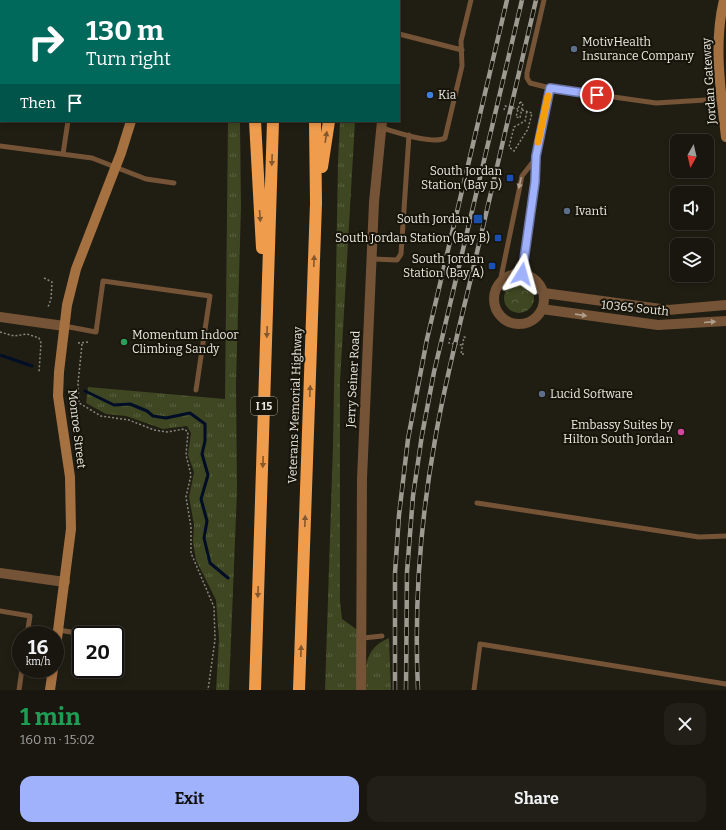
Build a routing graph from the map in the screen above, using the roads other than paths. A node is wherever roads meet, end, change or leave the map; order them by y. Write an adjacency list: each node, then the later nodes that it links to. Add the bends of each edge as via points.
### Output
1 (471, 0): 5 (lane, via 461,41)
2 (544, 0): 6 (lane, via 526,76 532,84)
3 (724, 0): 7 (street, Jordan Gateway, via 718,36)
4 (400, 34): 5 (lane)
5 (462, 50): 15 (lane, via 462,66 445,138 436,140)
6 (550, 88): 7 (lane, via 656,103); 19 (lane)
7 (724, 99): 16 (street, Jordan Gateway)
8 (68, 122): 18 (lane)
9 (130, 122): 20 (street, Monroe Street)
10 (255, 122): 29 (highway, one-way to 29)
11 (273, 122): 29 (highway, I 15, one-way to 29)
12 (315, 122): 22 (highway, Veterans Memorial Highway)
13 (329, 122): 22 (highway, one-way to 13)
14 (382, 125): 15 (lane); 23 (street, Jerry Seiner Road, via 374,202)
15 (409, 135): 23 (lane, via 401,254 397,260)
16 (726, 137)
17 (0, 146): 18 (lane)
18 (63, 154): 20 (lane, via 92,158)
19 (536, 158): 24 (lane); 25 (lane, one-way to 25, via 522,176)
20 (115, 168): 21 (lane, via 146,179); 32 (street, Monroe Street, via 76,269)
21 (174, 183)
22 (316, 203): 49 (highway, Veterans Memorial Highway, one-way to 22)
23 (373, 259): 42 (street, Jerry Seiner Road, via 362,479)
24 (522, 274): 25 (street, via 510,275); 26 (street, via 536,280)
25 (500, 282): 28 (street, via 495,290 494,301 498,313 504,319 515,324 527,323)
26 (544, 293): 27 (street, 10365 South, via 668,310); 28 (street)
27 (726, 305)
28 (542, 309): 31 (street, 10365 South, one-way to 31, via 658,326)
29 (267, 314): 48 (highway, I 15, one-way to 48)
30 (0, 317): 32 (street)
31 (726, 321)
32 (64, 326): 33 (lane, via 96,332 103,281 210,296); 37 (street, Monroe Street, via 58,396 70,477 71,503)
33 (196, 390)
34 (477, 503): 35 (lane, via 692,536)
35 (726, 536)
36 (0, 573): 37 (street)
37 (65, 582): 40 (street, Monroe Street)
38 (0, 611): 39 (lane, via 30,616)
39 (28, 626)
40 (60, 626)
41 (382, 636): 42 (lane)
42 (363, 638): 50 (street, Jerry Seiner Road)
43 (21, 678): 46 (lane)
44 (52, 678): 47 (street)
45 (726, 684): 51 (lane, via 480,644)
46 (19, 690)
47 (50, 690)
48 (255, 690)
49 (299, 690)
50 (361, 690)
51 (474, 690)

